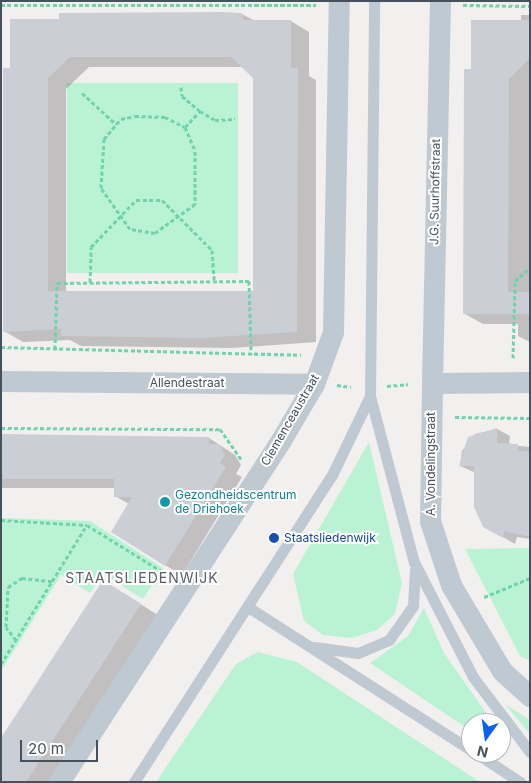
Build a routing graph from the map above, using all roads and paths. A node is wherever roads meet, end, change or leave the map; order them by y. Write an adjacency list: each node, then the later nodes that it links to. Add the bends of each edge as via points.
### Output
1 (374, 1): 27 (lane)
2 (339, 3): 4 (path); 21 (street, Clemenceaustraat, via 333,332)
3 (453, 3): 5 (path); 6 (path); 25 (street, J.G. Suurhoffstraat)
4 (1, 5)
5 (530, 6)
6 (459, 15)
7 (181, 87): 9 (path, via 182,96)
8 (82, 93): 11 (path)
9 (200, 111): 10 (path, via 216,120); 12 (path)
10 (235, 119)
11 (116, 124): 12 (path, via 135,116 165,117); 14 (path, via 104,139 100,188)
12 (186, 127): 13 (path, via 196,151 198,186 195,204)
13 (180, 216): 14 (path, via 155,233 130,229); 14 (path, via 162,200 136,200); 16 (path, via 212,250)
14 (120, 219): 17 (path, via 91,247)
15 (530, 268): 24 (path, via 515,281)
16 (214, 281): 17 (path); 20 (path, via 249,281)
17 (90, 282): 19 (path, via 57,283)
18 (1, 347): 19 (path)
19 (55, 349): 20 (path)
20 (251, 354): 21 (path)
21 (324, 356): 26 (street, Clemenceaustraat)
22 (1, 381): 26 (street, Allendestraat)
23 (455, 381): 24 (street); 25 (street); 28 (path)
24 (521, 382)
25 (432, 383): 27 (path); 48 (street, A. Vondelingstraat, via 430,521 451,585 502,671)
26 (314, 384): 27 (path); 32 (street, Clemenceaustraat)
27 (371, 391): 35 (lane); 42 (lane, via 352,442)
28 (455, 417): 29 (path); 30 (path)
29 (530, 418)
30 (455, 425)
31 (1, 428): 32 (path, via 220,429)
32 (255, 480): 38 (street, Clemenceaustraat)
33 (1, 520): 34 (path)
34 (87, 525): 37 (path); 38 (path)
35 (414, 562): 46 (lane, via 413,606 389,640 358,653); 50 (lane, via 472,677)
36 (530, 578): 40 (path)
37 (52, 581): 44 (path, via 22,578 15,582 8,587); 45 (path)
38 (186, 587): 52 (street, Clemenceaustraat)
39 (475, 591): 40 (path)
40 (479, 599): 41 (path)
41 (483, 606)
42 (248, 607): 46 (lane); 53 (lane)
43 (1, 610): 44 (path)
44 (6, 611): 45 (path, via 6,627)
45 (16, 640): 47 (path)
46 (310, 647): 49 (lane)
47 (1, 664)
48 (530, 696)
49 (461, 744)
50 (530, 752)
51 (491, 763): 54 (lane)
52 (59, 782)
53 (134, 782)
54 (520, 782)

